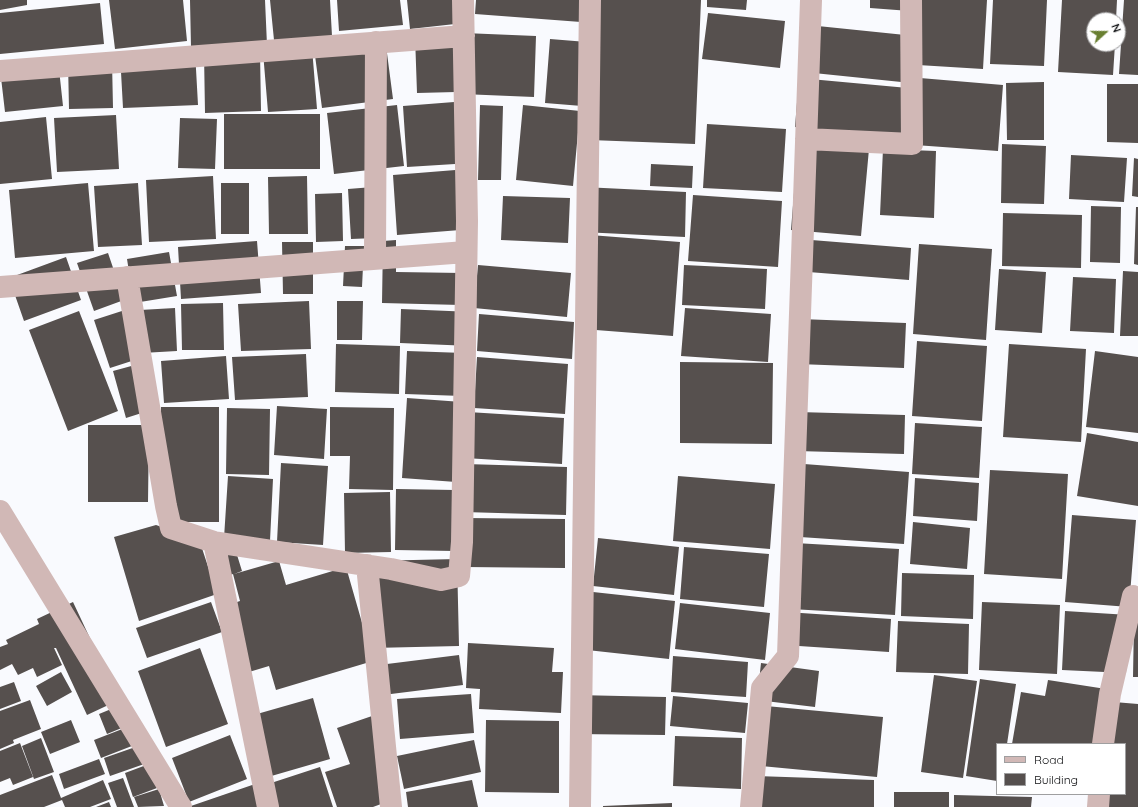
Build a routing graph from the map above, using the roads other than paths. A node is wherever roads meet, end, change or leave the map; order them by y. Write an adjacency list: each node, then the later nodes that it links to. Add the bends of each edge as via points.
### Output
1 (463, 0): 5 (street)
2 (590, 0): 23 (street)
3 (811, 0): 8 (street)
4 (911, 0): 8 (street, via 912,144)
5 (464, 36): 6 (street); 9 (street)
6 (376, 42): 7 (street); 10 (street)
7 (0, 71)
8 (806, 139): 24 (street, via 788,656 762,688)
9 (466, 252): 10 (street); 16 (street, via 462,542 459,576 441,580)
10 (375, 258): 11 (street)
11 (128, 277): 12 (street); 15 (street, via 166,506 172,528)
12 (0, 287)
13 (0, 511): 14 (street)
14 (6, 534): 20 (street)
15 (214, 542): 16 (street); 21 (street)
16 (366, 564): 22 (street)
17 (1133, 596): 18 (street, via 1110,694)
18 (1104, 743)
19 (1099, 795): 25 (street)
20 (181, 807)
21 (268, 807)
22 (391, 807)
23 (580, 807)
24 (751, 807)
25 (1098, 807)

